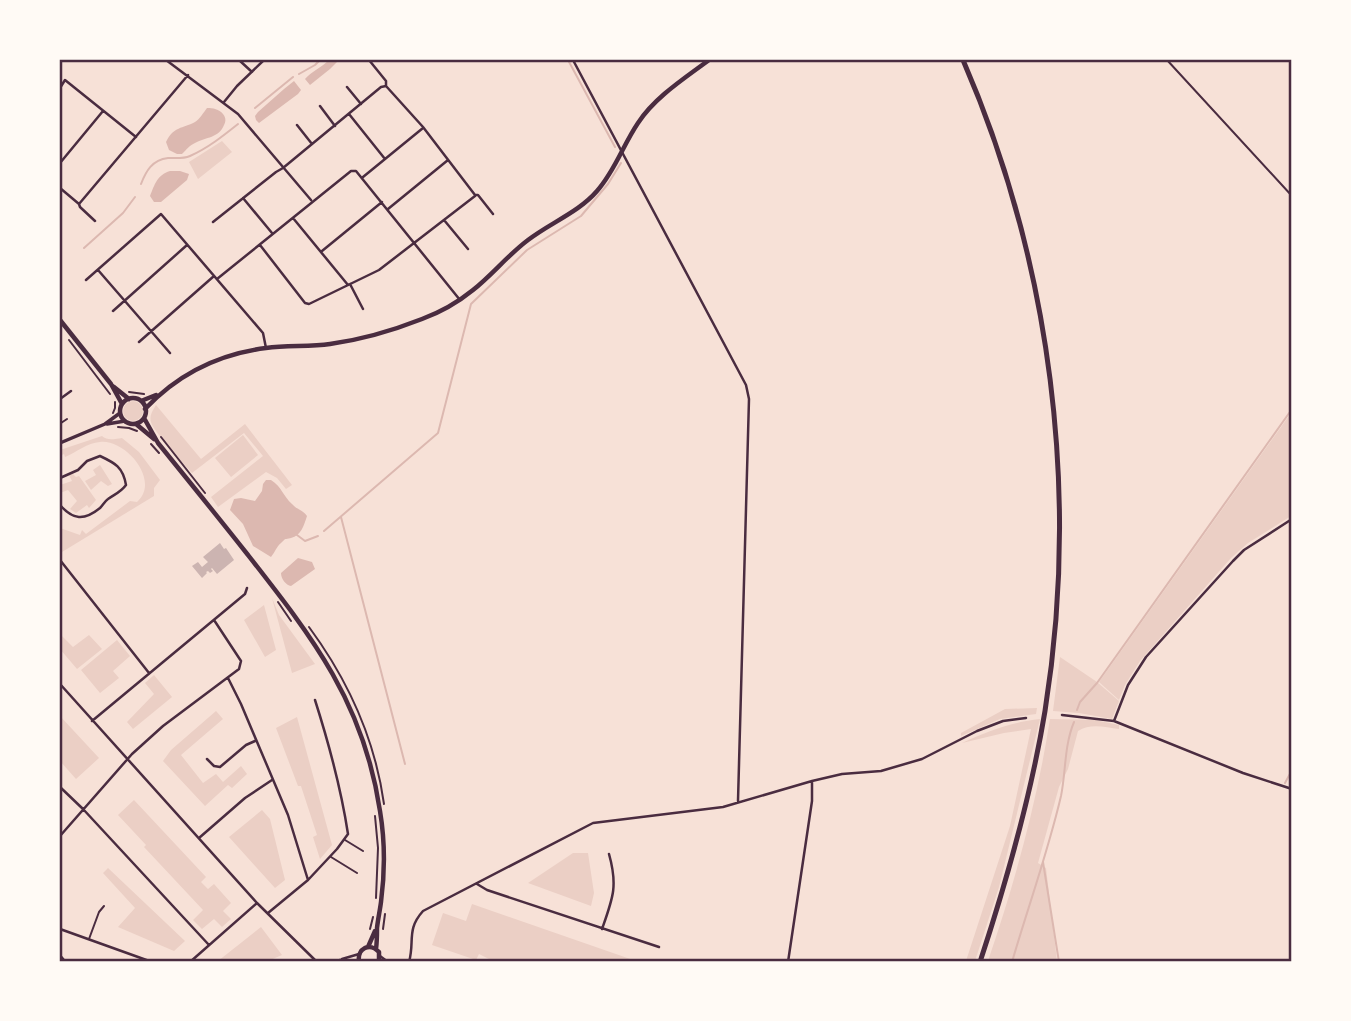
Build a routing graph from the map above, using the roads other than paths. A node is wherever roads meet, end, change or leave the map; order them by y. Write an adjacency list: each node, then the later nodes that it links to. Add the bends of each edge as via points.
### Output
1 (166, 60): 9 (street)
2 (240, 60): 8 (street)
3 (264, 60): 8 (street)
4 (369, 60): 10 (street)
5 (573, 60): 23 (street)
6 (709, 60): 23 (main road, via 651,106)
7 (963, 60): 135 (highway, via 1000,156 1034,286 1057,449 1059,528 1054,633 1037,756)
8 (252, 72): 13 (street)
9 (188, 75): 13 (street); 21 (street)
10 (386, 86): 14 (street); 20 (street)
11 (347, 87): 14 (street)
12 (60, 88): 16 (street, via 65,79)
13 (224, 102): 27 (street, via 243,118)
14 (361, 104): 17 (street)
15 (320, 106): 19 (street)
16 (103, 111): 21 (street); 26 (street)
17 (349, 114): 19 (street); 24 (street)
18 (297, 125): 22 (street)
19 (335, 126): 22 (street)
20 (423, 128): 24 (street); 25 (street)
21 (136, 137): 34 (street)
22 (312, 144): 27 (street)
23 (622, 151): 52 (main road, via 590,198 510,254); 99 (street, via 749,399)
24 (385, 159): 28 (street)
25 (449, 160): 30 (street); 35 (street)
26 (60, 163)
27 (283, 169): 31 (street); 32 (street)
28 (362, 178): 32 (street, via 351,171); 33 (street)
29 (60, 188): 34 (street)
30 (475, 195): 36 (street); 38 (street)
31 (243, 198): 40 (street); 41 (street)
32 (312, 202): 37 (street)
33 (382, 202): 35 (street); 46 (street)
34 (79, 204): 39 (street)
35 (388, 209): 42 (street)
36 (493, 214)
37 (293, 218): 41 (street); 46 (street)
38 (444, 220): 42 (street); 45 (street)
39 (95, 221)
40 (213, 222)
41 (273, 234): 44 (street)
42 (415, 243): 50 (street, via 379,270); 52 (street)
43 (187, 245): 47 (street, via 160,215); 48 (street); 51 (street)
44 (260, 245): 48 (street); 50 (street, via 307,304)
45 (468, 249)
46 (321, 251): 50 (street)
47 (98, 270): 49 (street); 51 (street)
48 (216, 277): 56 (street); 58 (street, via 263,332)
49 (86, 280)
50 (349, 284): 53 (street)
51 (124, 300): 54 (street); 56 (street)
52 (460, 300): 58 (main road, via 423,318 359,338)
53 (363, 309)
54 (113, 311)
55 (60, 320): 60 (main road)
56 (151, 331): 57 (street); 59 (street)
57 (139, 342)
58 (266, 348): 63 (main road, via 201,366)
59 (170, 353)
60 (111, 384): 65 (main road); 67 (main road)
61 (71, 391): 64 (street)
62 (60, 392): 64 (street)
63 (157, 395): 66 (main road); 68 (main road)
64 (61, 398)
65 (129, 399): 66 (main road); 67 (main road)
66 (141, 401): 68 (main road)
67 (122, 404): 69 (main road)
68 (145, 409): 70 (main road)
69 (120, 413): 72 (main road); 75 (street)
70 (144, 418): 74 (main road); 77 (main road)
71 (67, 419): 73 (lane)
72 (125, 421): 74 (main road); 75 (street)
73 (60, 422)
74 (136, 424): 77 (main road)
75 (105, 425): 76 (street)
76 (60, 443)
77 (158, 443): 113 (main road, via 312,639 355,717 380,812 383,878)
78 (60, 478): 79 (street, via 100,456 117,464 126,485 84,518 66,513)
79 (60, 505)
80 (1292, 519): 91 (street, via 1239,555 1146,657 1128,685)
81 (60, 560): 84 (street)
82 (247, 588): 83 (street)
83 (214, 620): 84 (street); 85 (street, via 241,661)
84 (149, 673): 90 (street)
85 (228, 678): 92 (street); 93 (street, via 163,726)
86 (60, 684): 90 (street)
87 (315, 700): 103 (street, via 343,799 348,834)
88 (1062, 715): 91 (street)
89 (1026, 718): 96 (street, via 1003,721 901,766)
90 (92, 721): 93 (street)
91 (1114, 721): 98 (street)
92 (256, 741): 94 (street, via 220,767); 95 (street)
93 (128, 760): 100 (street); 102 (street)
94 (207, 760)
95 (272, 780): 102 (street); 108 (street)
96 (812, 780): 99 (street); 134 (street, via 813,801)
97 (60, 787): 100 (street)
98 (1292, 789)
99 (738, 802): 109 (street, via 593,823)
100 (83, 809): 101 (street); 117 (street)
101 (60, 836)
102 (199, 838): 110 (street)
103 (344, 839): 104 (lane); 106 (street)
104 (363, 851)
105 (609, 854): 115 (street, via 613,898)
106 (330, 857): 107 (lane); 108 (street)
107 (357, 873)
108 (308, 880): 112 (street)
109 (477, 884): 115 (street); 133 (street, via 420,913 412,929)
110 (257, 903): 112 (street); 117 (street)
111 (104, 906): 116 (lane)
112 (268, 913): 128 (street)
113 (377, 927): 118 (main road); 120 (main road)
114 (60, 929): 116 (street)
115 (602, 929): 119 (street)
116 (89, 939): 126 (street)
117 (209, 945): 127 (street)
118 (368, 947): 120 (main road); 121 (main road)
119 (659, 947)
120 (376, 949): 123 (main road)
121 (359, 954): 124 (street); 131 (main road)
122 (60, 956): 125 (street)
123 (379, 959): 132 (street)
124 (340, 960): 129 (street); 130 (street)
125 (65, 961)
126 (152, 961)
127 (190, 961)
128 (317, 961)
129 (331, 961)
130 (354, 961)
131 (359, 961)
132 (388, 961)
133 (409, 961)
134 (788, 961)
135 (980, 961)

